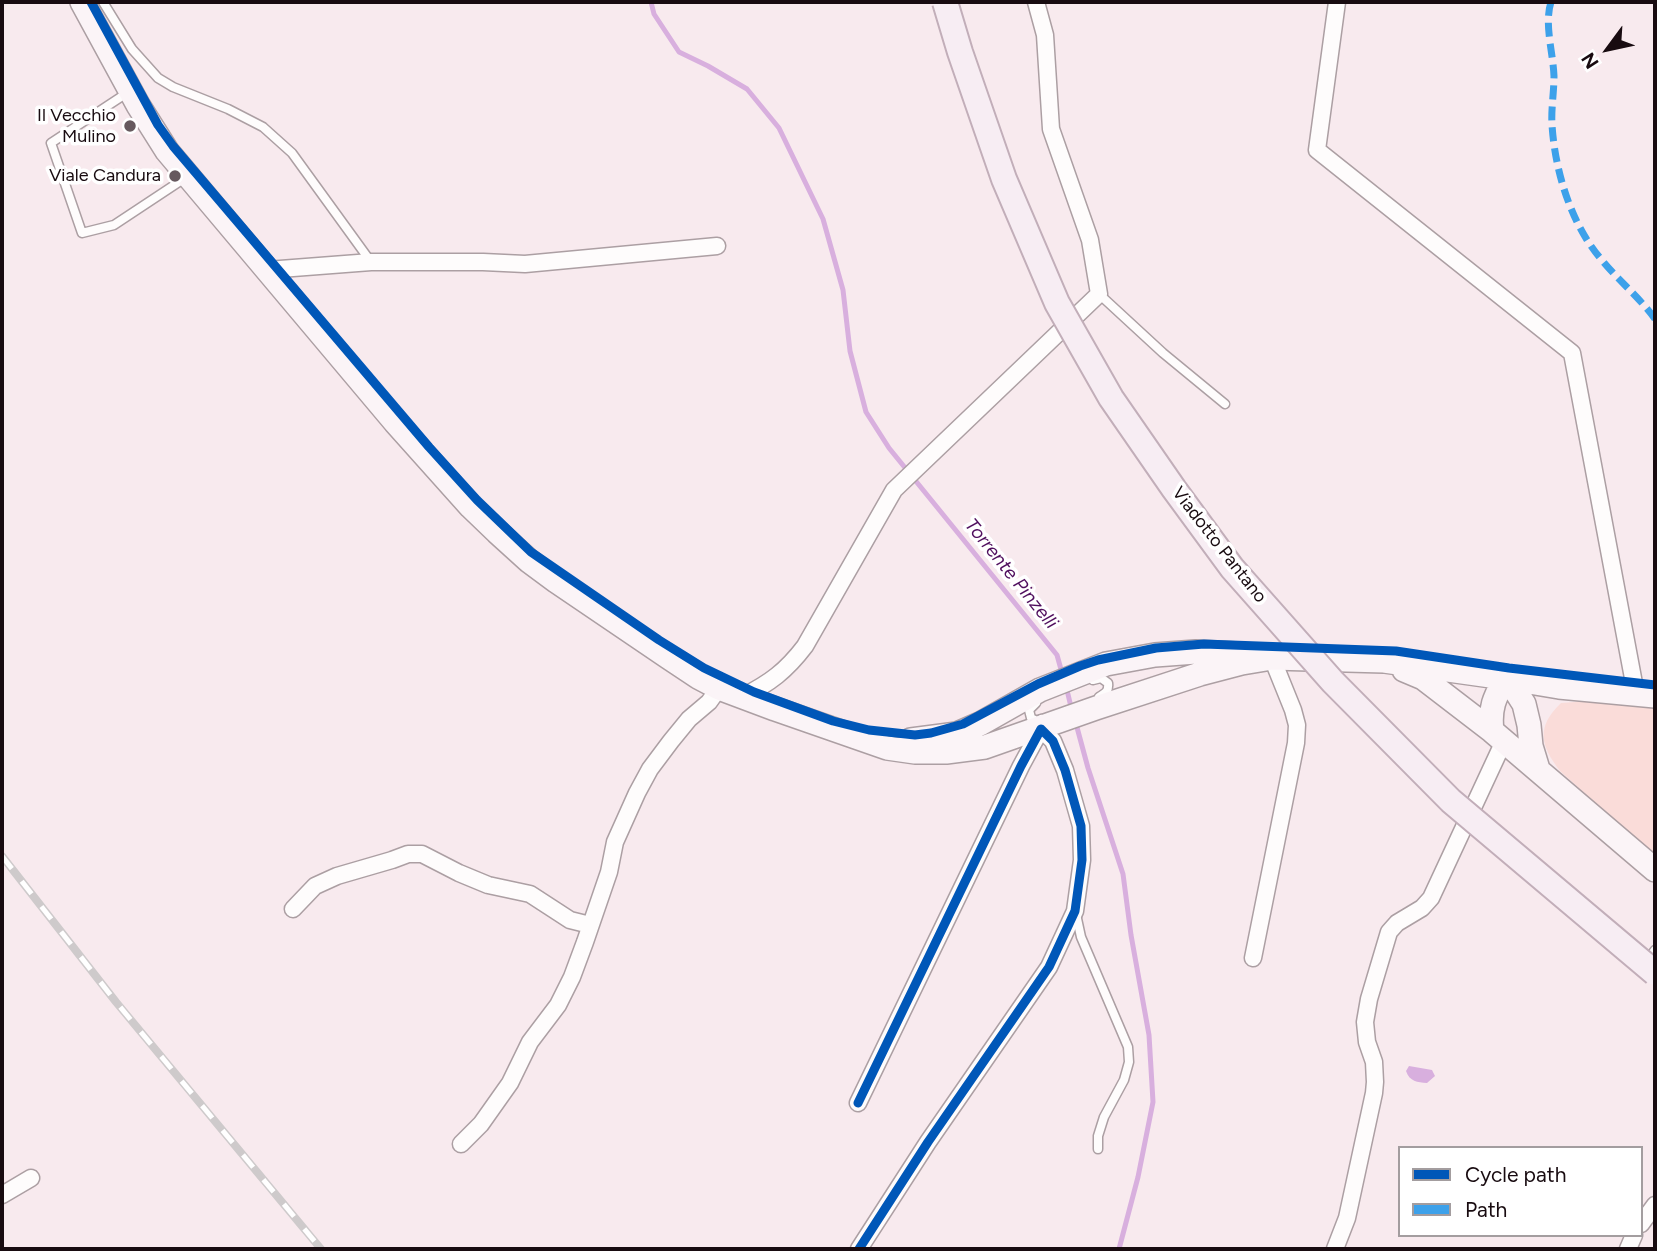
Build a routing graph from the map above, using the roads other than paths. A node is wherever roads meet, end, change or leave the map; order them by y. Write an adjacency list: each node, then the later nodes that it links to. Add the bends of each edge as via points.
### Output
1 (82, 2): 6 (main road)
2 (103, 2): 9 (lane, via 132,49 158,78 263,127 292,153)
3 (945, 2): 31 (main road, Viadotto Pantano, bridge, via 1004,179 1057,303 1111,398 1174,489 1241,578 1333,682 1451,801)
4 (1036, 2): 11 (street, via 1045,35 1051,129 1090,240)
5 (1337, 2): 19 (street, via 1317,150 1572,353)
6 (130, 90): 7 (main road); 7 (lane, via 51,143 82,233 114,225)
7 (188, 176): 10 (main road)
8 (717, 246): 9 (street, via 525,264)
9 (371, 262): 10 (street)
10 (267, 270): 18 (main road, via 395,422 496,532 555,581)
11 (1099, 294): 12 (lane); 20 (street, via 894,489 792,664)
12 (1225, 404)
13 (1272, 658): 14 (main road); 16 (main road, via 1196,652 1155,655 1106,664); 21 (main road, via 1200,674); 30 (street, via 1293,710 1296,743)
14 (1384, 661): 15 (main road); 24 (main road, via 1423,678)
15 (1505, 678): 17 (main road); 22 (main road, via 1524,704); 24 (main road, via 1490,716)
16 (1066, 685): 21 (lane, via 1029,710 1037,720); 21 (lane, via 1101,678 1108,682 1106,694); 23 (main road, via 957,734 916,740)
17 (1559, 687): 19 (main road); 22 (main road, via 1538,706)
18 (719, 688): 20 (main road); 29 (street, via 650,769 615,842)
19 (1646, 695)
20 (743, 697): 23 (main road)
21 (1071, 713): 23 (main road, via 985,747 946,752 887,748); 28 (street, via 1053,741 1081,826); 32 (street)
22 (1529, 725): 25 (main road)
23 (855, 736)
24 (1498, 736): 25 (main road); 40 (street, via 1432,898 1389,932 1365,1022 1374,1062 1374,1093 1347,1218)
25 (1538, 769): 26 (main road)
26 (1655, 870)
27 (293, 909): 29 (street, via 315,886 337,876 408,854 422,854 488,885 530,894 570,920)
28 (1075, 911): 34 (lane, via 1081,937 1128,1048 1124,1080 1104,1117); 39 (street, via 1049,967)
29 (590, 925): 33 (street, via 558,1005 530,1042 510,1083)
30 (1253, 958)
31 (1654, 959)
32 (858, 1103)
33 (461, 1144)
34 (1098, 1149)
35 (31, 1178): 36 (street)
36 (2, 1195)
37 (1655, 1205): 38 (street)
38 (1643, 1221)
39 (859, 1249)
40 (1335, 1249)

